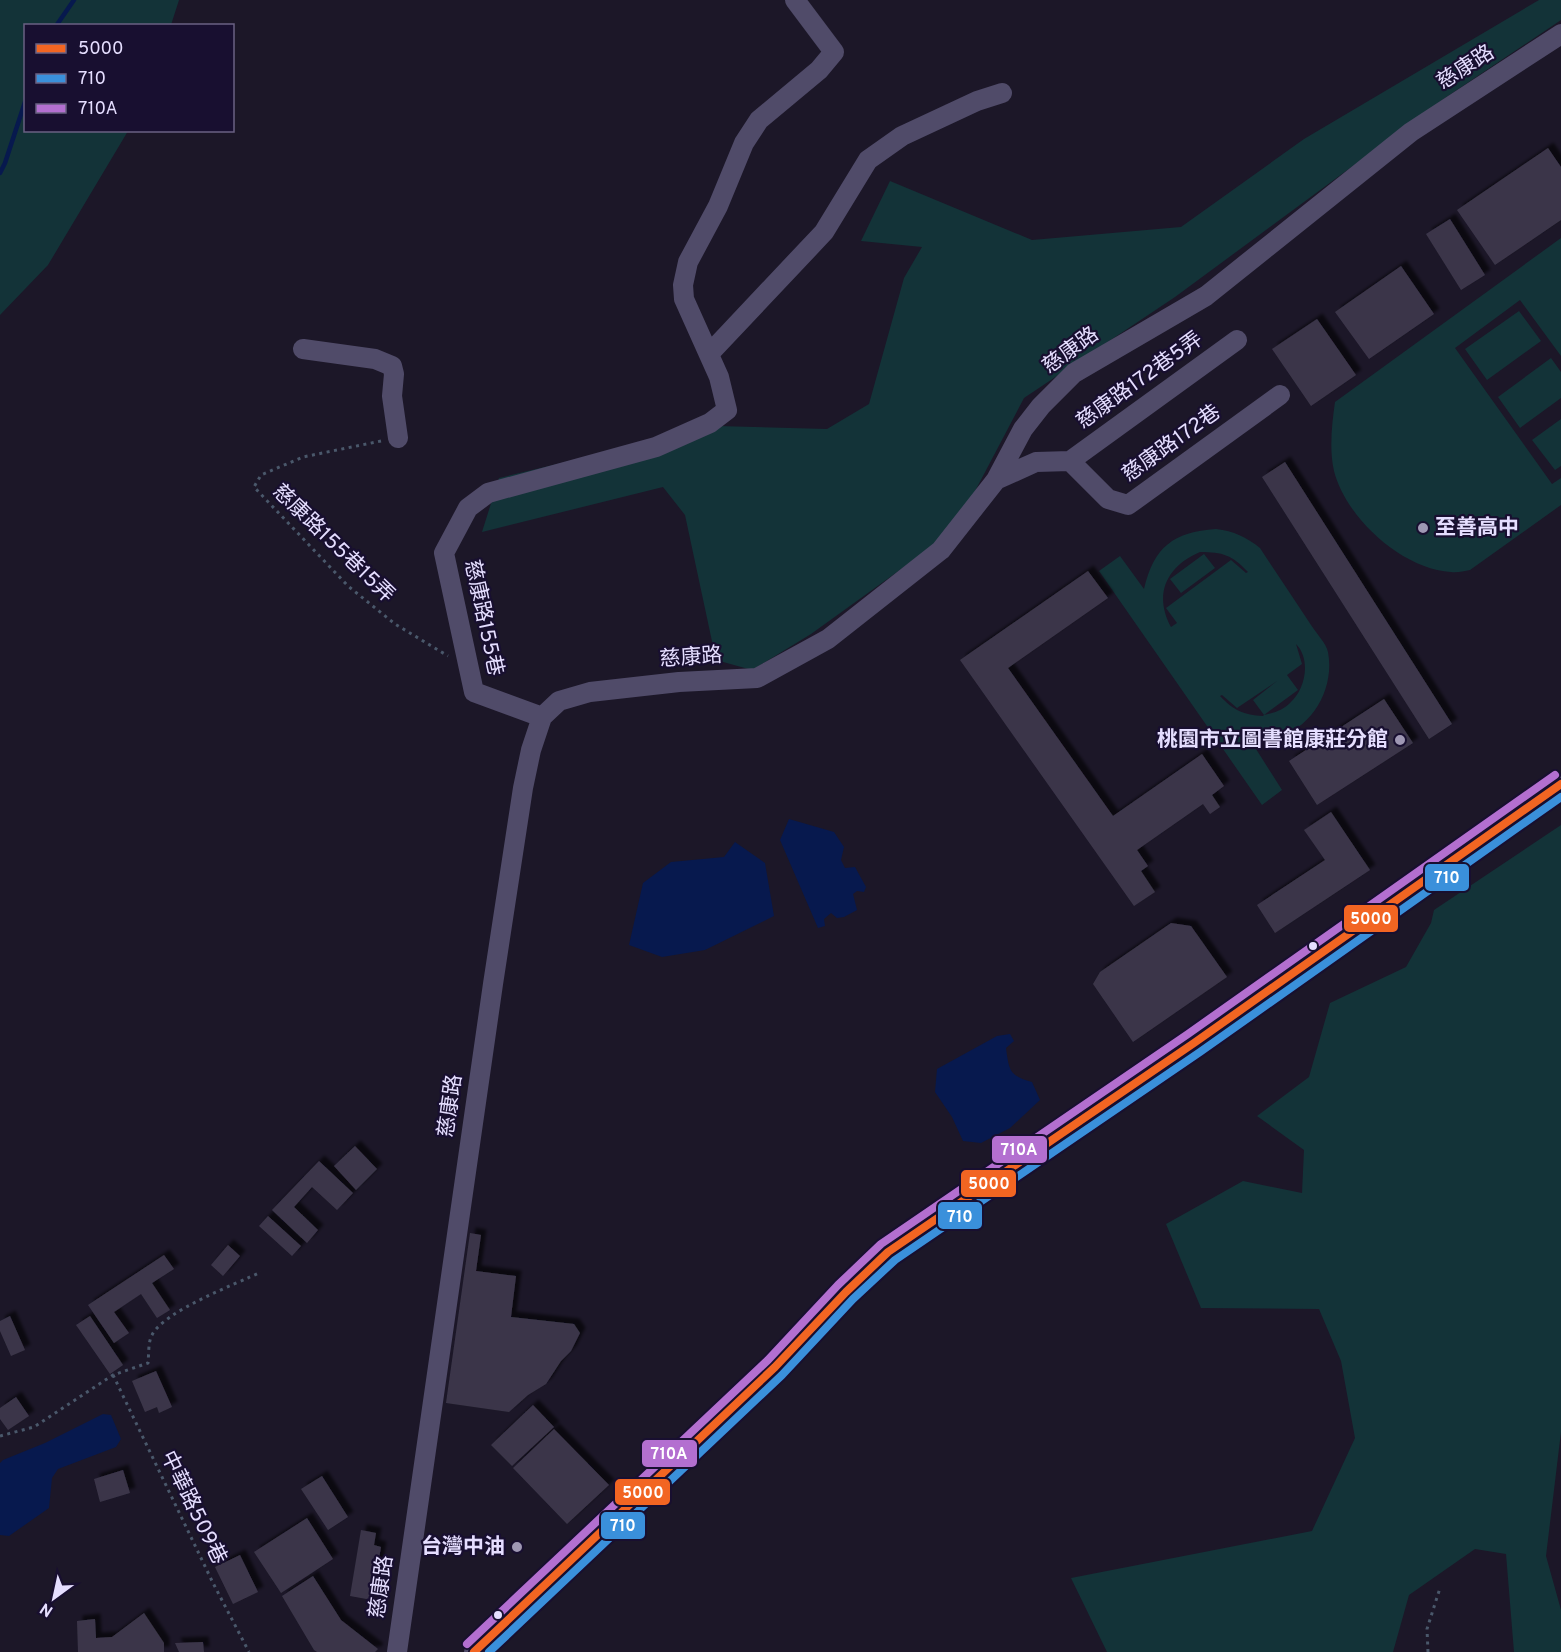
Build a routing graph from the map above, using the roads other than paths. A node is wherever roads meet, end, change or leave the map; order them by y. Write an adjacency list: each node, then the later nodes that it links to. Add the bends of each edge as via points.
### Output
1 (795, 0): 6 (street, via 834,52 819,70 759,120 744,143 718,206 688,262 684,300)
2 (1561, 34): 10 (street, 慈康路, via 1411,132 1206,296 1074,373 1023,429)
3 (1002, 93): 6 (street, via 902,136 868,160 824,232)
4 (1237, 340): 9 (street, 慈康路172巷5弄)
5 (303, 349): 8 (street, via 375,359 392,366)
6 (709, 354): 11 (street, 慈康路155巷, via 727,410 710,423 656,447 488,493 468,508 444,553 474,692)
7 (1280, 395): 9 (street, 慈康路172巷, via 1128,505 1108,499)
8 (398, 438)
9 (1070, 460): 10 (street, via 1036,462)
10 (996, 480): 11 (street, 慈康路, via 941,550 918,570 828,639 757,678 590,692 559,700)
11 (542, 717): 13 (street, 慈康路, via 531,750 492,984)
12 (1561, 784): 14 (street, via 1194,1043 888,1252 775,1367)
13 (397, 1652)
14 (474, 1652)

